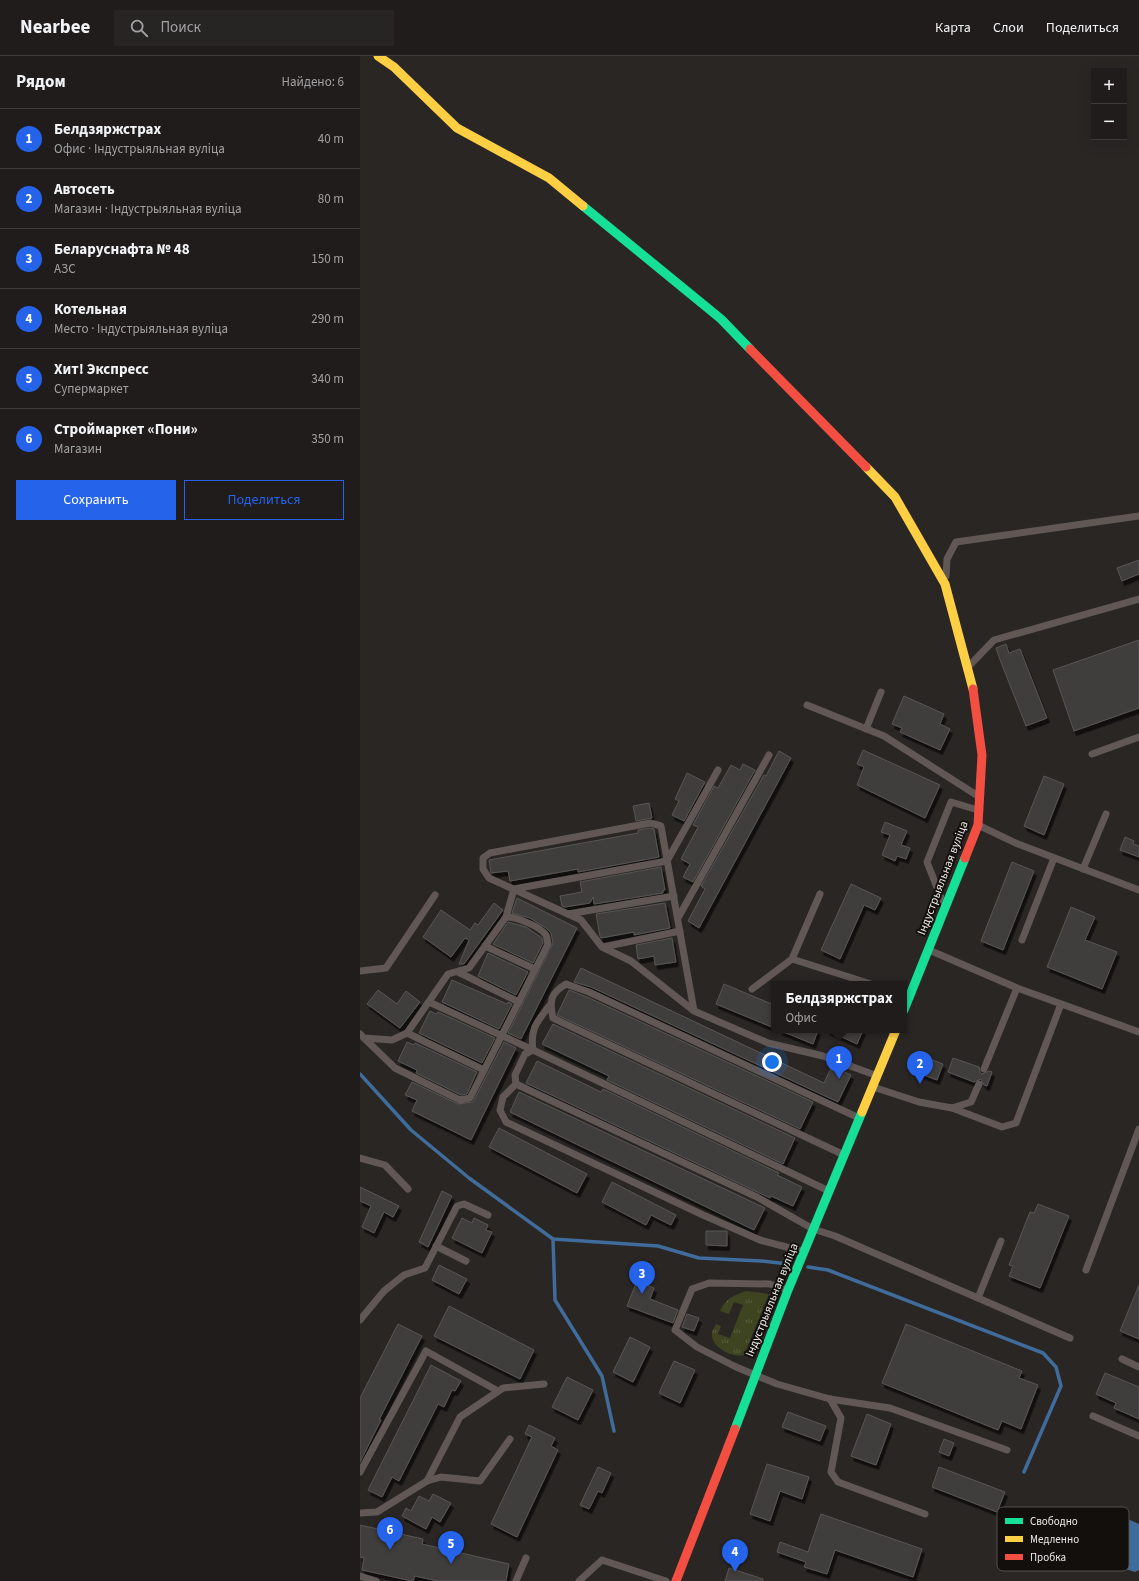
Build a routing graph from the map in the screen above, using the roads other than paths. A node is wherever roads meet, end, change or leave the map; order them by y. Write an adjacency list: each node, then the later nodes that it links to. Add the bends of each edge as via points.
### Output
1 (378, 56): 3 (street, Індустрыяльная вуліца, via 394,67 457,128 549,178 722,319 895,497)
2 (1139, 516): 3 (lane, via 956,542 947,559)
3 (945, 584): 5 (street, Індустрыяльная вуліца)
4 (1139, 600): 5 (lane, via 994,640)
5 (967, 668): 13 (street, Індустрыяльная вуліца, via 972,685 982,755)
6 (881, 692): 8 (lane)
7 (807, 705): 8 (lane)
8 (866, 729): 13 (lane, via 884,736)
9 (1139, 737): 10 (lane)
10 (1092, 754)
11 (769, 755): 28 (lane)
12 (718, 770): 18 (lane)
13 (979, 797): 14 (street, Індустрыяльная вуліца)
14 (978, 810): 16 (street, Індустрыяльная вуліца); 25 (lane, via 951,802 927,862)
15 (1106, 814): 19 (lane)
16 (978, 825): 17 (lane); 25 (street, Індустрыяльная вуліца)
17 (1054, 858): 19 (lane); 30 (lane)
18 (667, 861): 20 (lane); 20 (lane, via 661,826 650,823 490,853 483,858 483,869 489,878); 24 (lane)
19 (1083, 869): 21 (lane)
20 (514, 889): 26 (lane); 27 (lane)
21 (1139, 890)
22 (820, 894): 34 (lane)
23 (435, 895): 36 (lane, via 386,968)
24 (674, 896): 26 (lane); 28 (lane)
25 (945, 909): 33 (street, Індустрыяльная вуліца)
26 (568, 914): 32 (lane, via 581,920)
27 (506, 917): 31 (lane); 35 (lane, via 514,917 540,930 546,936 548,944)
28 (678, 918): 29 (lane)
29 (680, 931): 32 (lane); 46 (lane)
30 (1022, 940)
31 (485, 946): 35 (lane); 37 (lane, via 469,968)
32 (602, 947): 46 (lane, via 631,961)
33 (929, 950): 39 (lane); 41 (street, Індустрыяльная вуліца)
34 (792, 959): 38 (lane); 40 (lane)
35 (535, 969): 43 (lane)
36 (360, 971)
37 (458, 972): 42 (lane, via 448,974); 43 (lane)
38 (862, 981)
39 (1017, 988): 44 (lane); 53 (lane)
40 (752, 989)
41 (907, 997)
42 (429, 1002): 48 (lane); 51 (lane)
43 (519, 1002): 51 (lane)
44 (1061, 1004): 47 (lane); 59 (lane, via 1016,1123 1002,1127)
45 (550, 1005): 52 (lane, via 536,1023 531,1036); 60 (lane, via 556,990 566,984 583,990); 62 (lane, via 553,1018)
46 (694, 1011): 55 (lane, via 768,1043 823,1056)
47 (1139, 1032)
48 (407, 1033): 50 (lane, via 392,1040); 54 (lane)
49 (895, 1033): 55 (street, Індустрыяльная вуліца)
50 (362, 1036): 54 (lane, via 395,1068 460,1100 470,1098)
51 (502, 1036): 52 (lane); 54 (lane)
52 (533, 1050): 56 (lane, via 525,1054 515,1075); 65 (lane)
53 (984, 1069)
54 (484, 1070)
55 (877, 1076): 58 (street, Індустрыяльная вуліца)
56 (516, 1084): 67 (lane, via 757,1197); 70 (lane, via 503,1097 500,1110 506,1122 703,1216 760,1240)
57 (979, 1084): 59 (lane, via 971,1102)
58 (873, 1087): 59 (lane, via 919,1102); 60 (street, Індустрыяльная вуліца)
59 (952, 1108)
60 (860, 1119): 62 (street, Індустрыяльная вуліца)
61 (1139, 1129): 72 (lane)
62 (844, 1155): 65 (street, Індустрыяльная вуліца)
63 (360, 1158): 64 (lane, via 385,1165)
64 (408, 1189)
65 (829, 1191): 67 (street, Індустрыяльная вуліца)
66 (488, 1216): 69 (lane, via 464,1204 457,1206)
67 (813, 1230): 70 (street, Індустрыяльная вуліца); 74 (lane, via 835,1236)
68 (1001, 1241): 74 (lane)
69 (436, 1246): 71 (lane); 75 (lane, via 425,1268 404,1275 384,1291)
70 (804, 1252): 73 (street, Індустрыяльная вуліца)
71 (466, 1261)
72 (1086, 1270)
73 (788, 1290): 79 (street, Індустрыяльная вуліца); 79 (lane, via 770,1284 709,1283 692,1289 681,1316 676,1330 686,1338 723,1361)
74 (978, 1298): 76 (lane)
75 (360, 1320)
76 (1070, 1338)
77 (1122, 1359): 78 (lane)
78 (1139, 1367)
79 (755, 1374): 82 (lane, via 777,1384); 97 (street, Індустрыяльная вуліца)
80 (544, 1384): 81 (lane, via 503,1388)
81 (498, 1391): 87 (lane, via 426,1351); 88 (lane, via 460,1417)
82 (830, 1399): 86 (lane, via 890,1408); 90 (lane, via 841,1418 831,1472 838,1482)
83 (1093, 1416): 84 (lane)
84 (1139, 1436)
85 (510, 1439): 88 (lane, via 480,1481 441,1477)
86 (1007, 1450)
87 (360, 1472)
88 (427, 1481): 89 (lane, via 377,1512)
89 (360, 1513)
90 (925, 1514)
91 (526, 1558): 94 (lane)
92 (360, 1576): 93 (lane)
93 (376, 1581)
94 (516, 1581)
95 (579, 1581): 96 (lane, via 602,1560)
96 (666, 1581)
97 (676, 1581)

